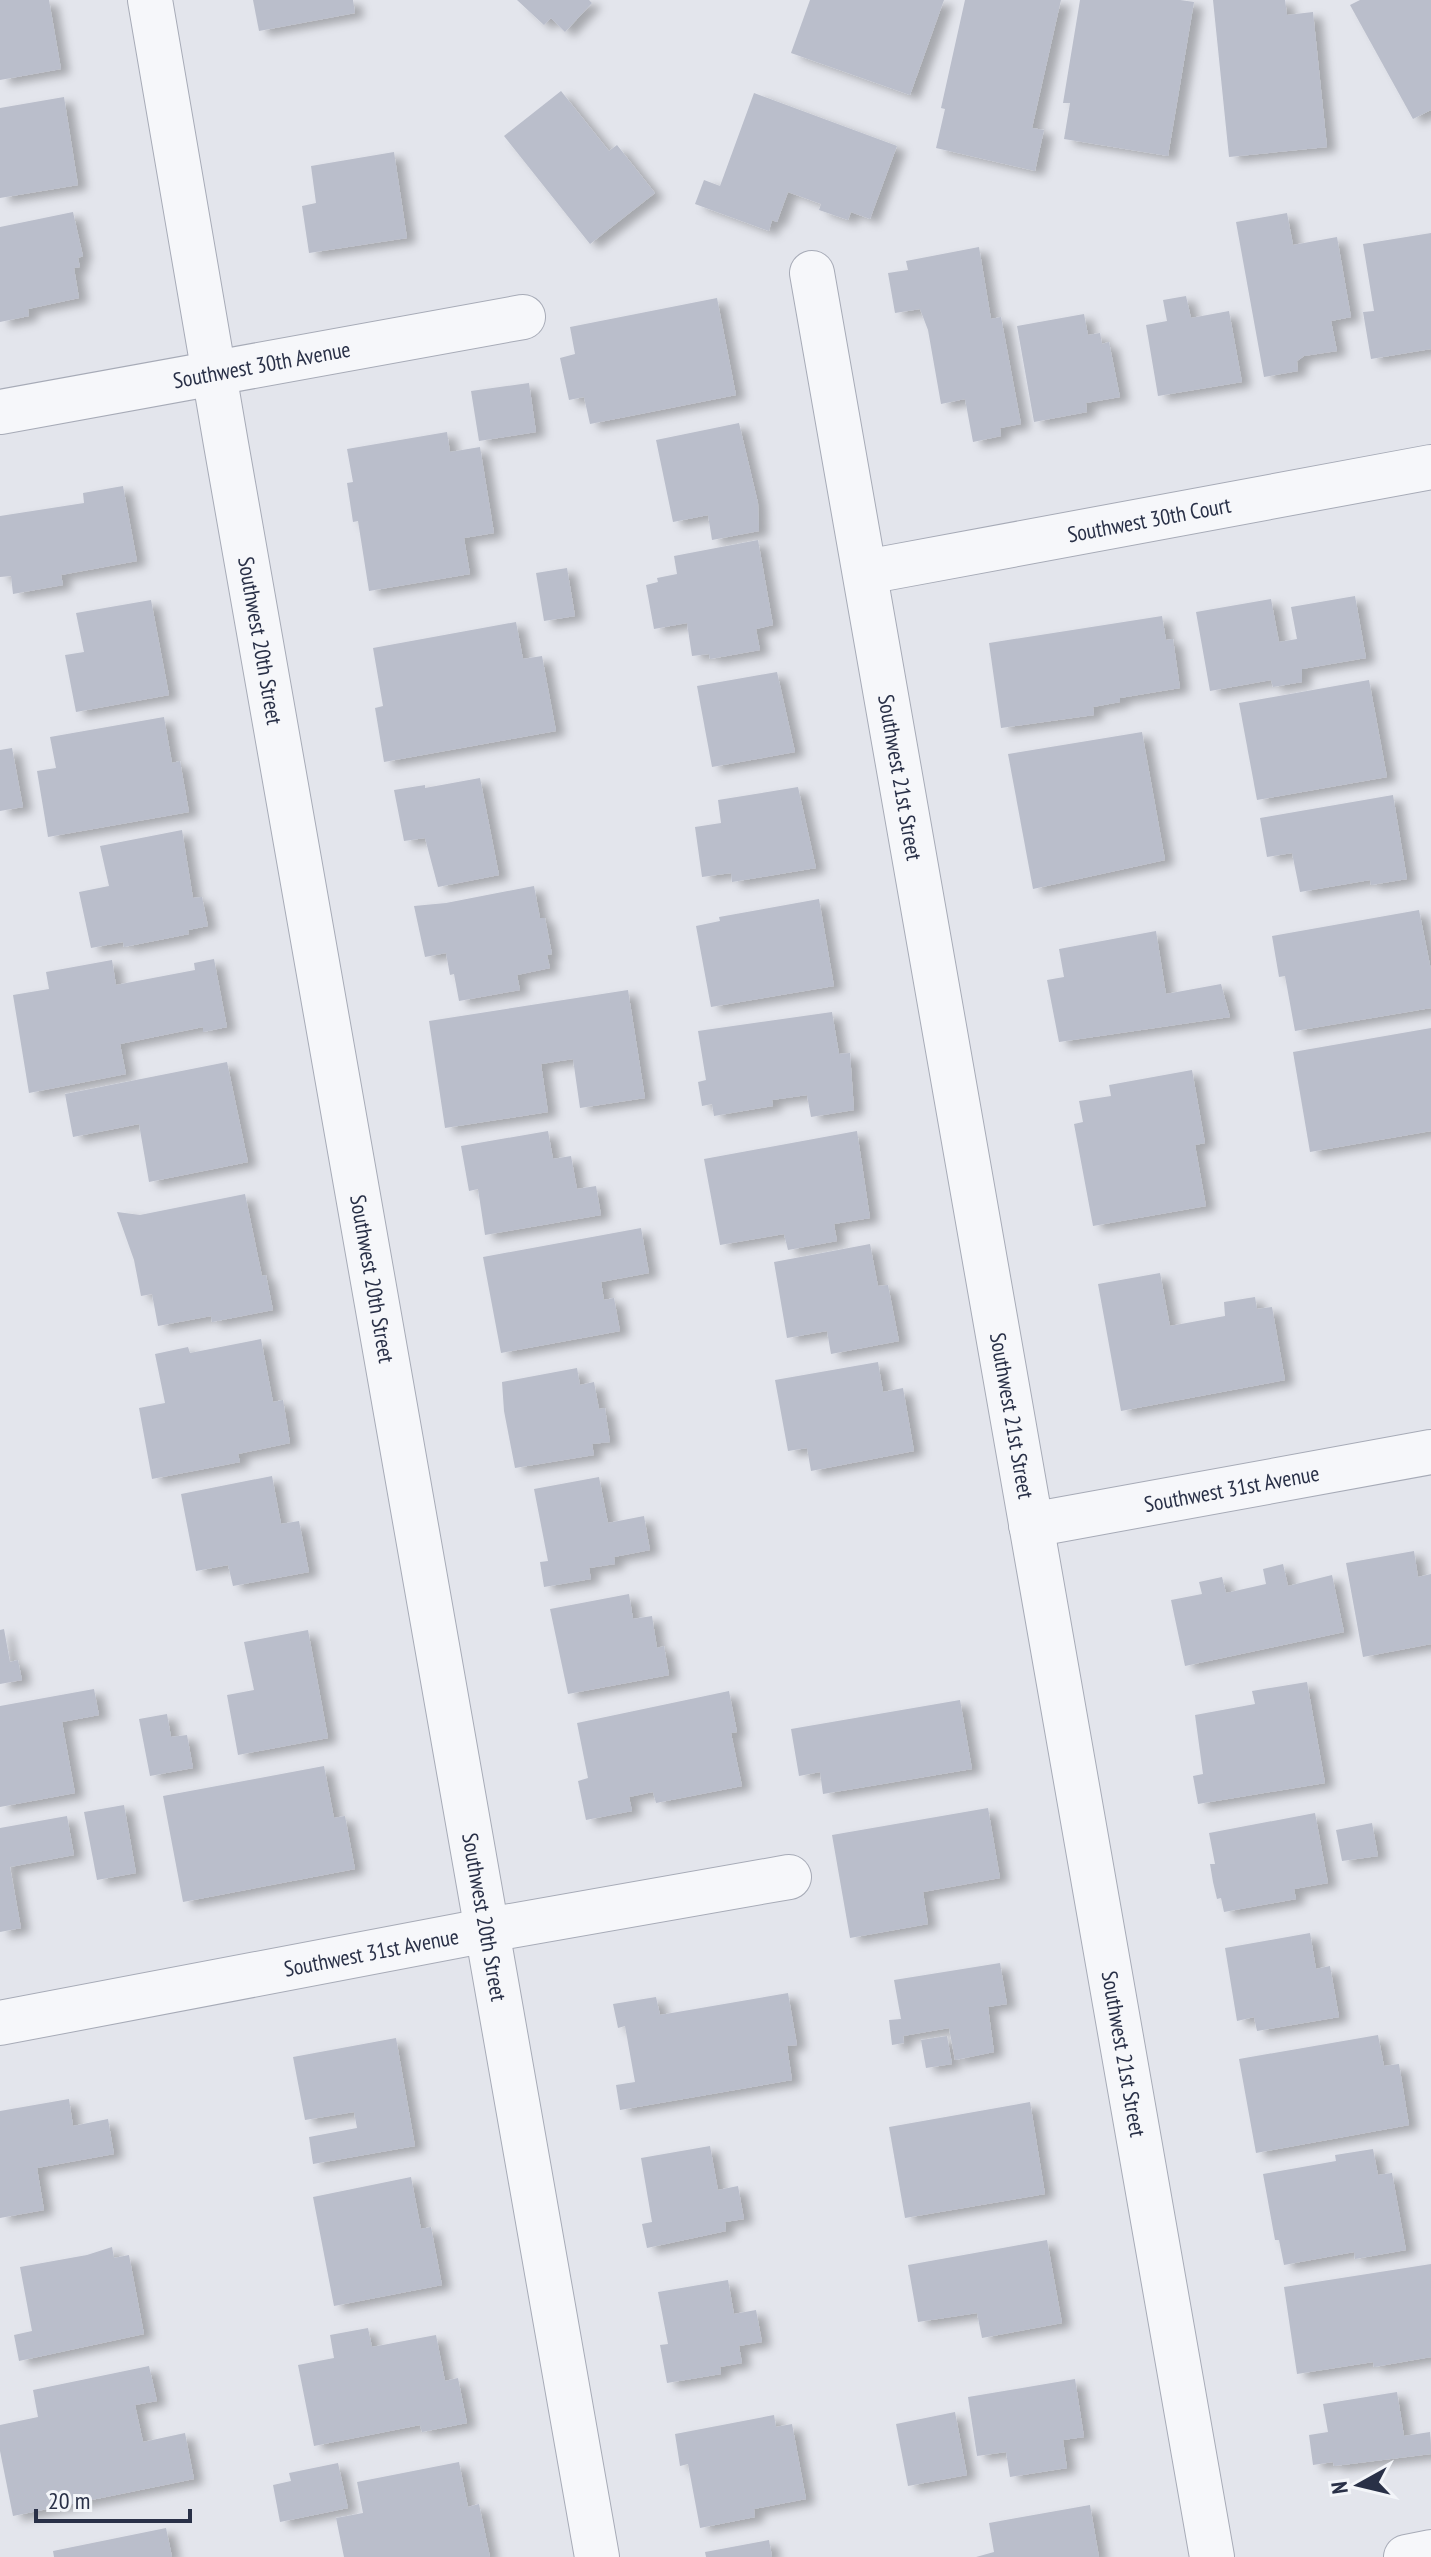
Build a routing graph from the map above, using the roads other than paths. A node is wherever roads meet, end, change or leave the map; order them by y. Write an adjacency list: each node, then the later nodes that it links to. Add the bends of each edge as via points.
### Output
1 (150, 0): 4 (street, Southwest 20th Street)
2 (812, 273): 7 (street, Southwest 21st Street)
3 (523, 317): 4 (street, Southwest 30th Avenue)
4 (214, 373): 5 (street, Southwest 30th Avenue); 11 (street, Southwest 20th Street)
5 (0, 412)
6 (1431, 467): 7 (street, Southwest 30th Court)
7 (866, 572): 9 (street, Southwest 21st Street)
8 (1431, 1452): 9 (street, Southwest 31st Avenue)
9 (1031, 1525): 15 (street, Southwest 21st Street)
10 (789, 1877): 11 (street, Southwest 31st Avenue)
11 (488, 1930): 12 (street, Southwest 31st Avenue); 14 (street, Southwest 20th Street)
12 (0, 2023)
13 (1431, 2552): 16 (street)
14 (597, 2557)
15 (1212, 2557)
16 (1406, 2557)

